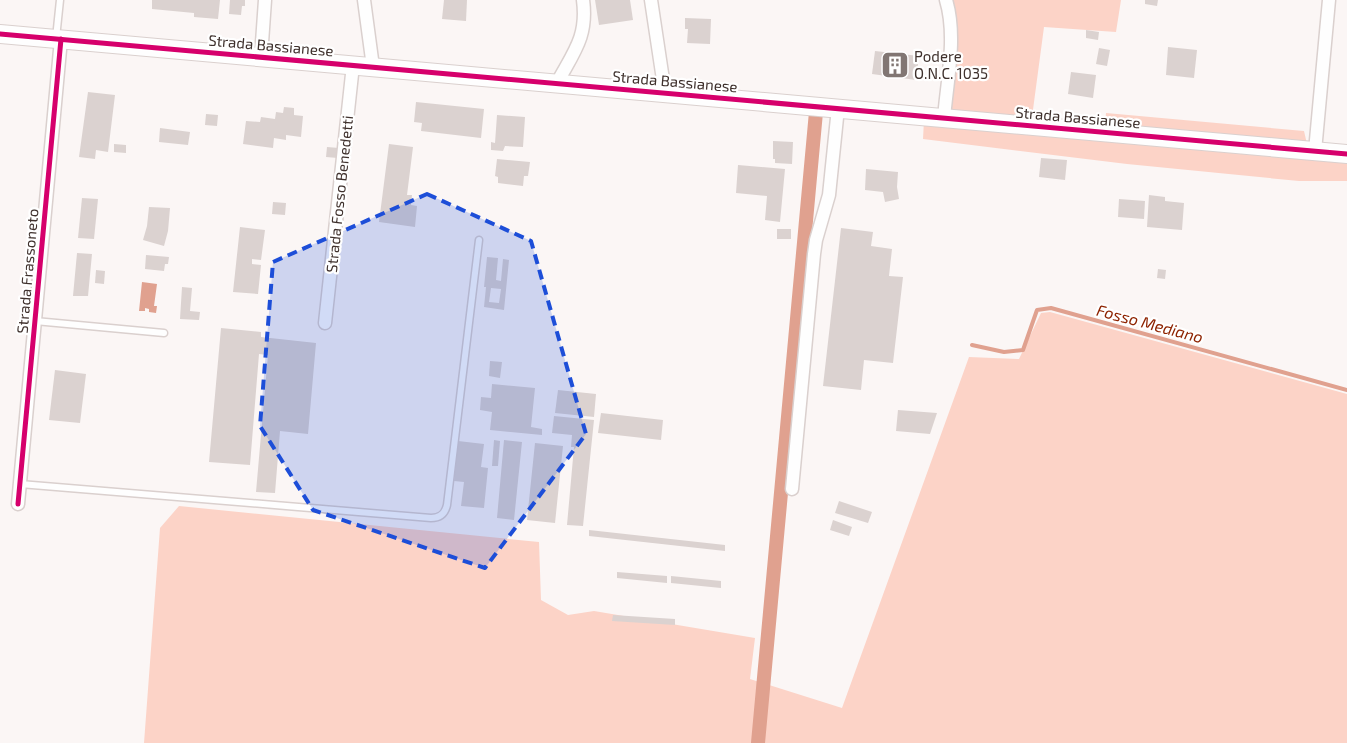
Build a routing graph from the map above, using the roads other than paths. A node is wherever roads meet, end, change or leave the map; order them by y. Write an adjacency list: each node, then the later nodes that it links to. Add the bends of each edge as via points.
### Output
1 (60, 0): 9 (lane)
2 (265, 0): 10 (street)
3 (364, 0): 12 (street)
4 (583, 0): 13 (street, via 582,36)
5 (651, 0): 14 (street)
6 (946, 0): 16 (street, via 951,36)
7 (1329, 0): 17 (street)
8 (0, 34): 9 (street, Strada Bassianese)
9 (58, 39): 10 (street, Strada Bassianese); 20 (street, Strada Frassoneto)
10 (261, 57): 11 (street, Strada Bassianese)
11 (352, 65): 12 (street, Strada Bassianese); 21 (street, Strada Fosso Benedetti)
12 (373, 67): 13 (street, Strada Bassianese)
13 (556, 83): 14 (street, Strada Bassianese)
14 (665, 93): 15 (street, Strada Bassianese)
15 (838, 108): 16 (street, Strada Bassianese); 24 (street, via 829,195 814,254)
16 (944, 118): 17 (street, Strada Bassianese)
17 (1315, 151): 18 (street, Strada Bassianese)
18 (1347, 154)
19 (479, 240): 23 (lane, via 447,505 439,517)
20 (35, 321): 22 (lane); 23 (street, Strada Frassoneto)
21 (325, 323)
22 (164, 333)
23 (20, 484): 25 (street, Strada Frassoneto)
24 (792, 489)
25 (18, 504)

